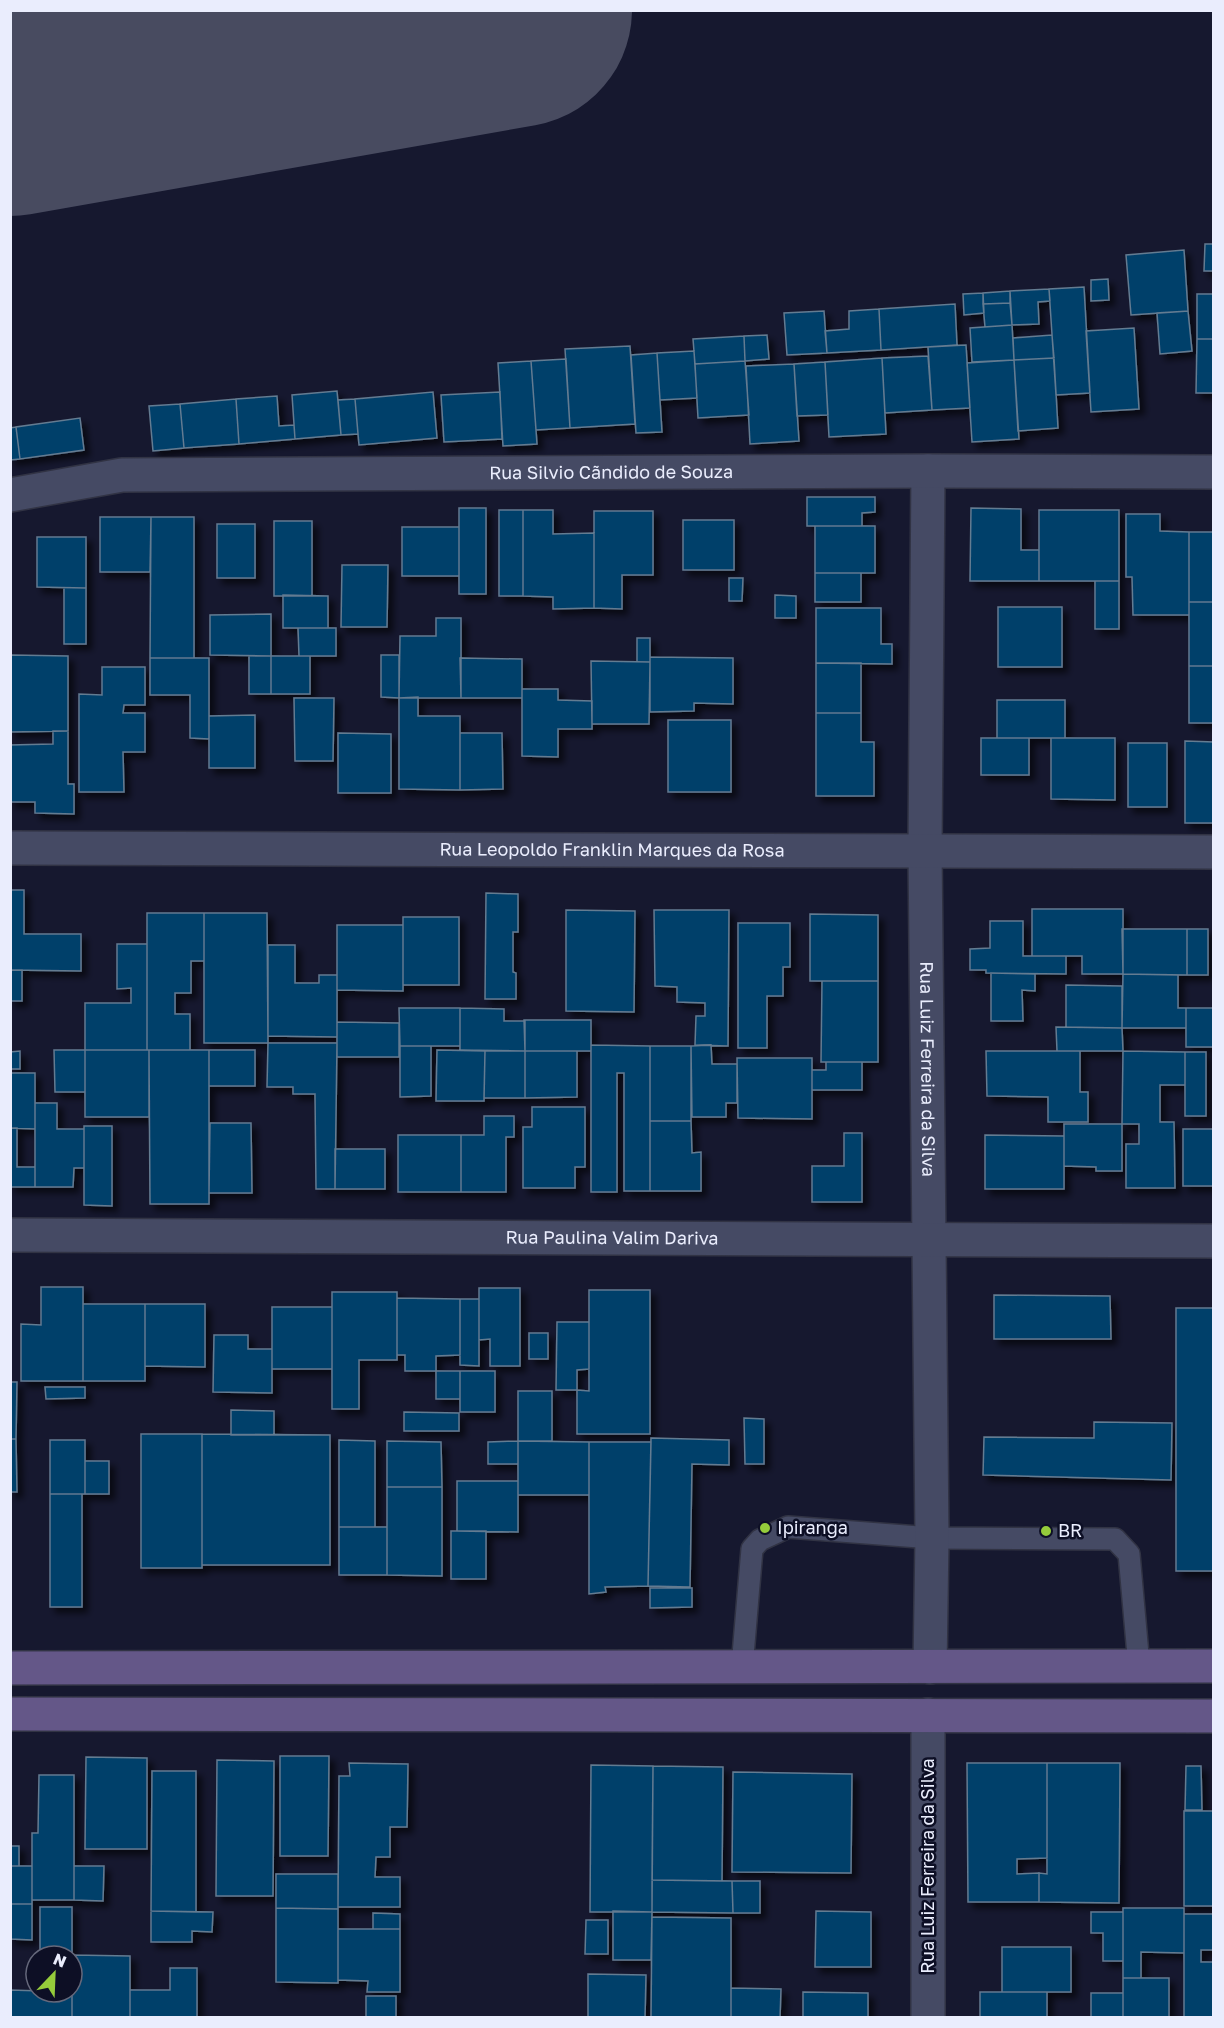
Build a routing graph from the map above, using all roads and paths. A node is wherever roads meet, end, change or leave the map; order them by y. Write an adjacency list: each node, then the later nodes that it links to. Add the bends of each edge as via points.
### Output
1 (928, 471): 2 (street, Rua Silvio Cãndido de Souza); 3 (street, Rua Silvio Cãndido de Souza, via 122,475); 5 (street, Rua Luiz Ferreira da Silva)
2 (1214, 472)
3 (10, 495)
4 (10, 848): 5 (street, Rua Leopoldo Franklin Marques da Rosa)
5 (925, 850): 6 (street, Rua Leopoldo Franklin Marques da Rosa); 8 (street, Rua Luiz Ferreira da Silva)
6 (1214, 852)
7 (10, 1235): 8 (street, Rua Paulina Valim Dariva)
8 (929, 1240): 9 (street, Rua Paulina Valim Dariva); 10 (street, Rua Luiz Ferreira da Silva)
9 (1214, 1241)
10 (932, 1538): 11 (lane, via 1115,1539 1129,1554); 13 (lane, via 788,1527 760,1539 752,1549); 14 (street, Rua Luiz Ferreira da Silva)
11 (1139, 1666): 12 (main road); 14 (main road)
12 (1214, 1666)
13 (742, 1667): 14 (main road); 15 (main road)
14 (930, 1667)
15 (10, 1668)
16 (10, 1714): 17 (main road)
17 (928, 1715): 18 (main road); 19 (street, Rua Luiz Ferreira da Silva)
18 (1214, 1716)
19 (928, 2018)

